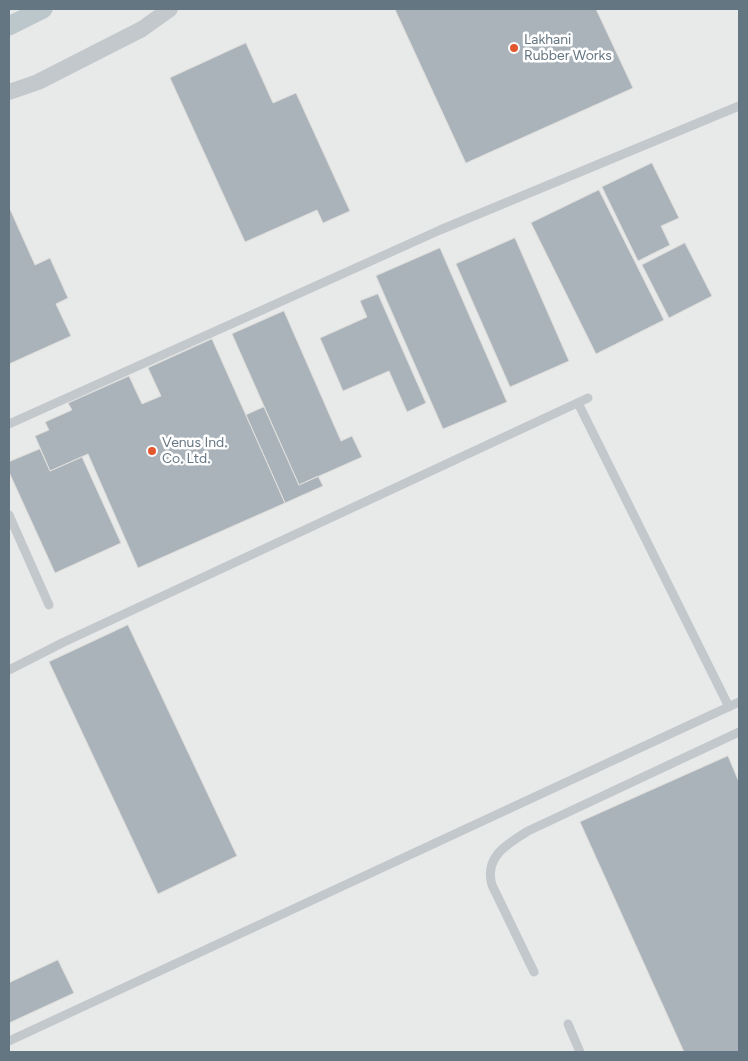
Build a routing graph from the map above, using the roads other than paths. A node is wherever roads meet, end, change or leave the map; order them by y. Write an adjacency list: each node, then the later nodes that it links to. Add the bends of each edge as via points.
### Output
1 (170, 9): 2 (street, via 142,29 38,82)
2 (9, 92)
3 (739, 106): 6 (lane, via 440,230)
4 (588, 398): 5 (lane)
5 (578, 403): 9 (lane); 11 (lane)
6 (9, 424)
7 (9, 515): 8 (lane)
8 (49, 605)
9 (9, 670)
10 (739, 702): 11 (lane)
11 (729, 707): 15 (lane)
12 (739, 732): 13 (lane, via 528,832 508,843 496,855 489,874 492,885)
13 (534, 972)
14 (568, 1024): 16 (lane)
15 (9, 1041)
16 (580, 1052)

